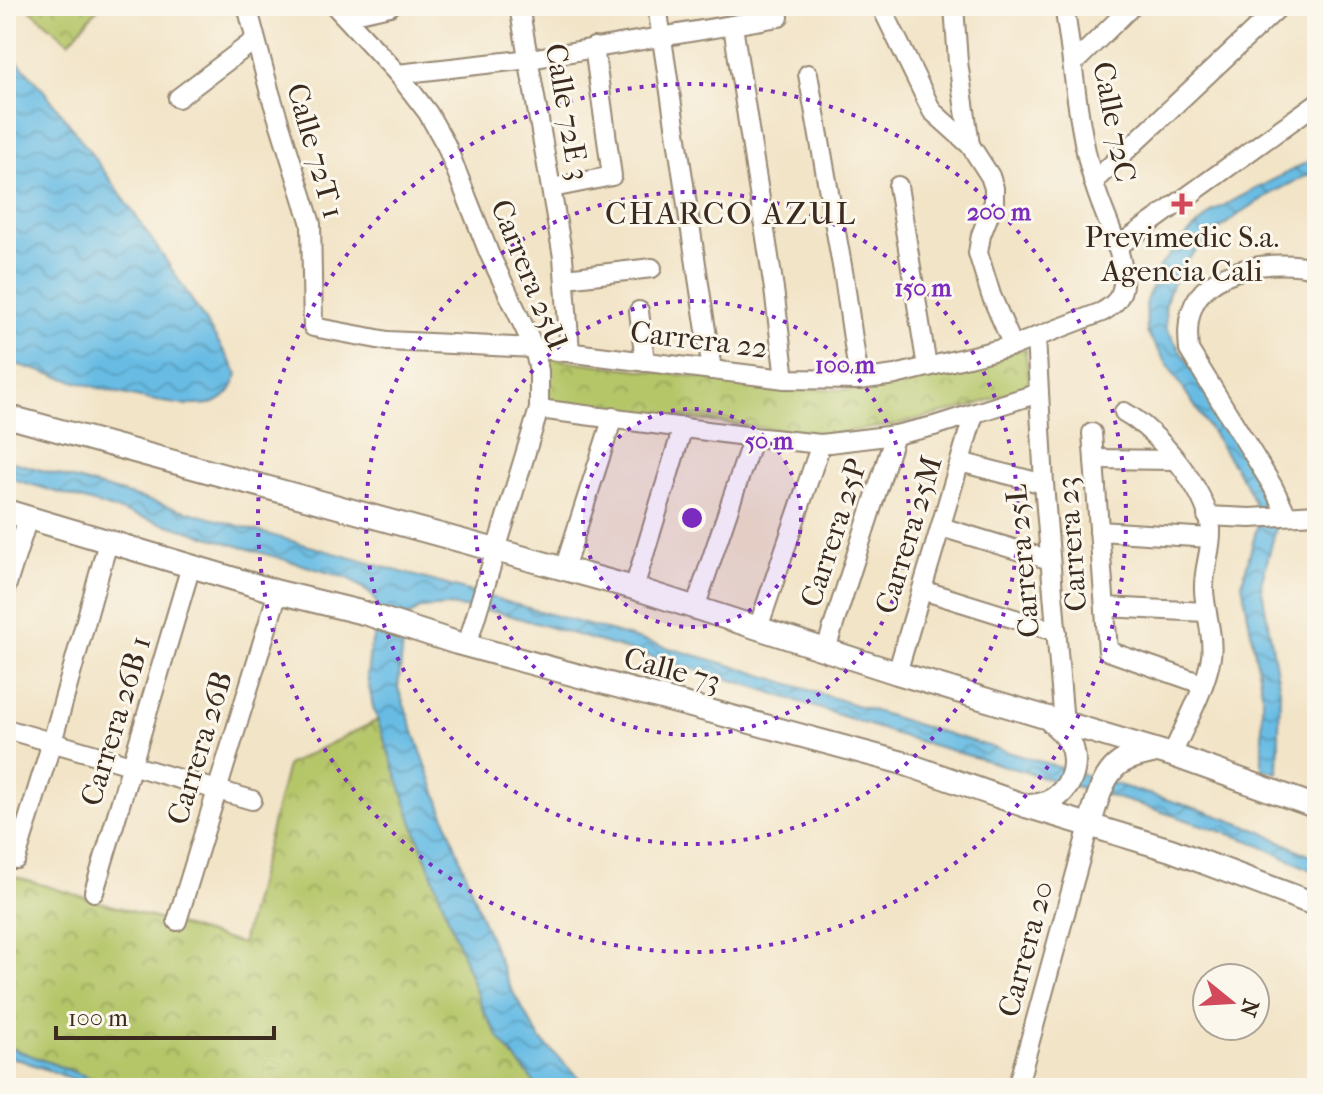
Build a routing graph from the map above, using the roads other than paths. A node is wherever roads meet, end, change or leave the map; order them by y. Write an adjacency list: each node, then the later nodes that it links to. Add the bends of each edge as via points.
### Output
1 (247, 6): 14 (street, Calle 72T 1)
2 (390, 6): 10 (street)
3 (519, 6): 16 (street, Calle 72E 3)
4 (657, 6): 13 (street)
5 (881, 6): 22 (street, via 932,111)
6 (954, 6): 22 (street)
7 (1064, 6): 17 (street, Calle 72C)
8 (1132, 6): 17 (street)
9 (1280, 6): 23 (street)
10 (340, 11): 18 (street, Carrera 25U)
11 (779, 17): 12 (street)
12 (733, 26): 13 (street); 40 (street)
13 (661, 35): 15 (street); 39 (street)
14 (255, 40): 20 (street); 32 (street, Calle 72T 1, via 311,224)
15 (594, 47): 16 (street); 25 (street, via 612,176)
16 (530, 59): 18 (street); 25 (street, Calle 72E 3)
17 (1074, 63): 23 (street, Calle 72C)
18 (398, 74): 35 (street, Carrera 25U, via 446,145)
19 (808, 74): 41 (street)
20 (178, 98)
21 (1317, 103): 26 (street)
22 (970, 145): 34 (street, via 994,188 978,253)
23 (1093, 182): 26 (street, Calle 72C)
24 (898, 186): 38 (street)
25 (552, 188): 29 (street, Calle 72E 3)
26 (1117, 247): 33 (street, Carrera 22, via 1123,286 1117,301)
27 (652, 268): 29 (street)
28 (1317, 269): 59 (street, via 1255,265 1223,279 1191,309 1187,328 1189,350 1272,485)
29 (566, 278): 31 (street, Calle 72E 3)
30 (639, 311): 37 (street)
31 (568, 323): 36 (street, Carrera 25U)
32 (313, 327): 35 (street, Carrera 22, via 388,341)
33 (1036, 337): 34 (street, Carrera 22); 42 (street, Carrera 25L)
34 (1013, 346): 38 (street, Carrera 22)
35 (534, 348): 36 (street, Carrera 22); 43 (street, Carrera 25U)
36 (570, 352): 37 (street, Carrera 22)
37 (645, 362): 39 (street, Carrera 22)
38 (927, 367): 41 (street, Carrera 22)
39 (712, 370): 40 (street, Carrera 22)
40 (785, 379): 41 (street, Carrera 22)
41 (859, 380)
42 (1039, 393): 45 (street); 56 (street, Carrera 25L)
43 (539, 409): 47 (street); 65 (street, Carrera 25U)
44 (1124, 412): 54 (street, via 1153,432)
45 (974, 414): 50 (street); 55 (street, Carrera 25M)
46 (6, 416): 65 (main road)
47 (613, 417): 48 (street); 68 (street)
48 (683, 427): 51 (street); 70 (street)
49 (1092, 433): 53 (street, Carrera 23)
50 (895, 435): 52 (street); 79 (street, Carrera 25P)
51 (753, 437): 52 (street); 74 (street)
52 (821, 444): 76 (street)
53 (1094, 459): 54 (street); 62 (street, Carrera 23)
54 (1176, 460): 60 (street)
55 (960, 462): 56 (street); 61 (street, Carrera 25M)
56 (1044, 484): 66 (street, Carrera 25L)
57 (17, 514): 64 (main road, Calle 73); 69 (street)
58 (1317, 514): 59 (street)
59 (1284, 515): 60 (street)
60 (1207, 516): 63 (street)
61 (941, 527): 66 (street); 71 (street, Carrera 25M)
62 (1099, 531): 63 (street); 73 (street, Carrera 23)
63 (1210, 538): 75 (street)
64 (108, 542): 67 (main road, Calle 73); 84 (street)
65 (494, 556): 68 (main road); 78 (street, Carrera 25U)
66 (1050, 560): 77 (street, Carrera 25L)
67 (191, 566): 72 (main road, Calle 73); 86 (street, Carrera 26B 1)
68 (564, 569): 70 (main road)
69 (6, 587)
70 (634, 588): 74 (main road)
71 (922, 590): 77 (street); 80 (street, Carrera 25M)
72 (278, 592): 78 (main road, Calle 73, via 425,633); 87 (street, Carrera 26B)
73 (1105, 607): 75 (street); 81 (street, Carrera 23, via 1108,651)
74 (695, 608): 76 (main road)
75 (1206, 612): 81 (street, via 1211,654)
76 (758, 628): 79 (main road)
77 (1057, 632): 82 (street, Carrera 25L)
78 (470, 635): 89 (main road, Calle 73, via 903,763)
79 (826, 649): 80 (main road)
80 (897, 673): 82 (main road)
81 (1202, 684): 85 (street)
82 (1060, 726): 85 (main road); 89 (main road, via 1073,750 1074,765 1062,795 1041,806)
83 (6, 729): 84 (street)
84 (52, 742): 86 (street); 92 (street)
85 (1164, 753): 90 (main road); 91 (main road, via 1120,763)
86 (132, 767): 87 (street); 93 (street, Carrera 26B 1)
87 (216, 791): 88 (street); 95 (street, Carrera 26B)
88 (252, 800)
89 (1026, 806): 91 (main road, Calle 73)
90 (1317, 807)
91 (1089, 826): 94 (main road, Calle 73, via 1171,850); 96 (street, Carrera 20)
92 (16, 859)
93 (94, 892)
94 (1317, 905)
95 (177, 921)
96 (1017, 1088)

